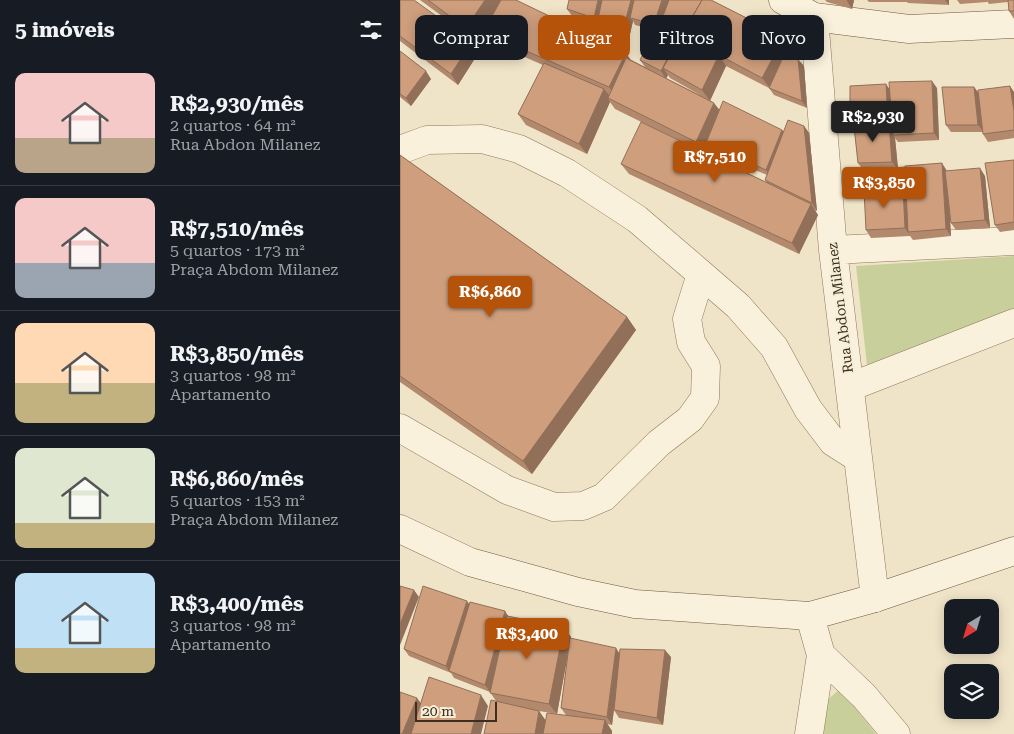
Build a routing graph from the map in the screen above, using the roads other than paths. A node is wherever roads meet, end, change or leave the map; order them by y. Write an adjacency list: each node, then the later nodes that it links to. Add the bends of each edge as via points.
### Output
1 (783, 0): 2 (street)
2 (810, 15)
3 (824, 18): 4 (street, via 909,28)
4 (1014, 24)
5 (818, 60): 8 (street, Rua Abdon Milanez)
6 (400, 150): 9 (street, via 427,140 482,139 519,149 568,174 637,219)
7 (1014, 241): 8 (street)
8 (833, 250): 11 (street, Rua Abdon Milanez)
9 (701, 274): 12 (street, via 687,318 691,342 706,366 705,398 690,419 659,443 604,498 582,506 554,507 507,490); 13 (street, via 738,306 774,347 808,409 833,442)
10 (1014, 323): 11 (street)
11 (850, 387): 13 (street, Rua Abdon Milanez)
12 (400, 428)
13 (858, 458): 16 (street, Rua Abdon Milanez)
14 (400, 529): 17 (street, via 470,562 578,592 635,604)
15 (1014, 551): 16 (street)
16 (875, 598): 17 (street)
17 (810, 616): 18 (street)
18 (821, 655): 19 (street); 20 (street, via 864,696)
19 (809, 734)
20 (896, 734)

